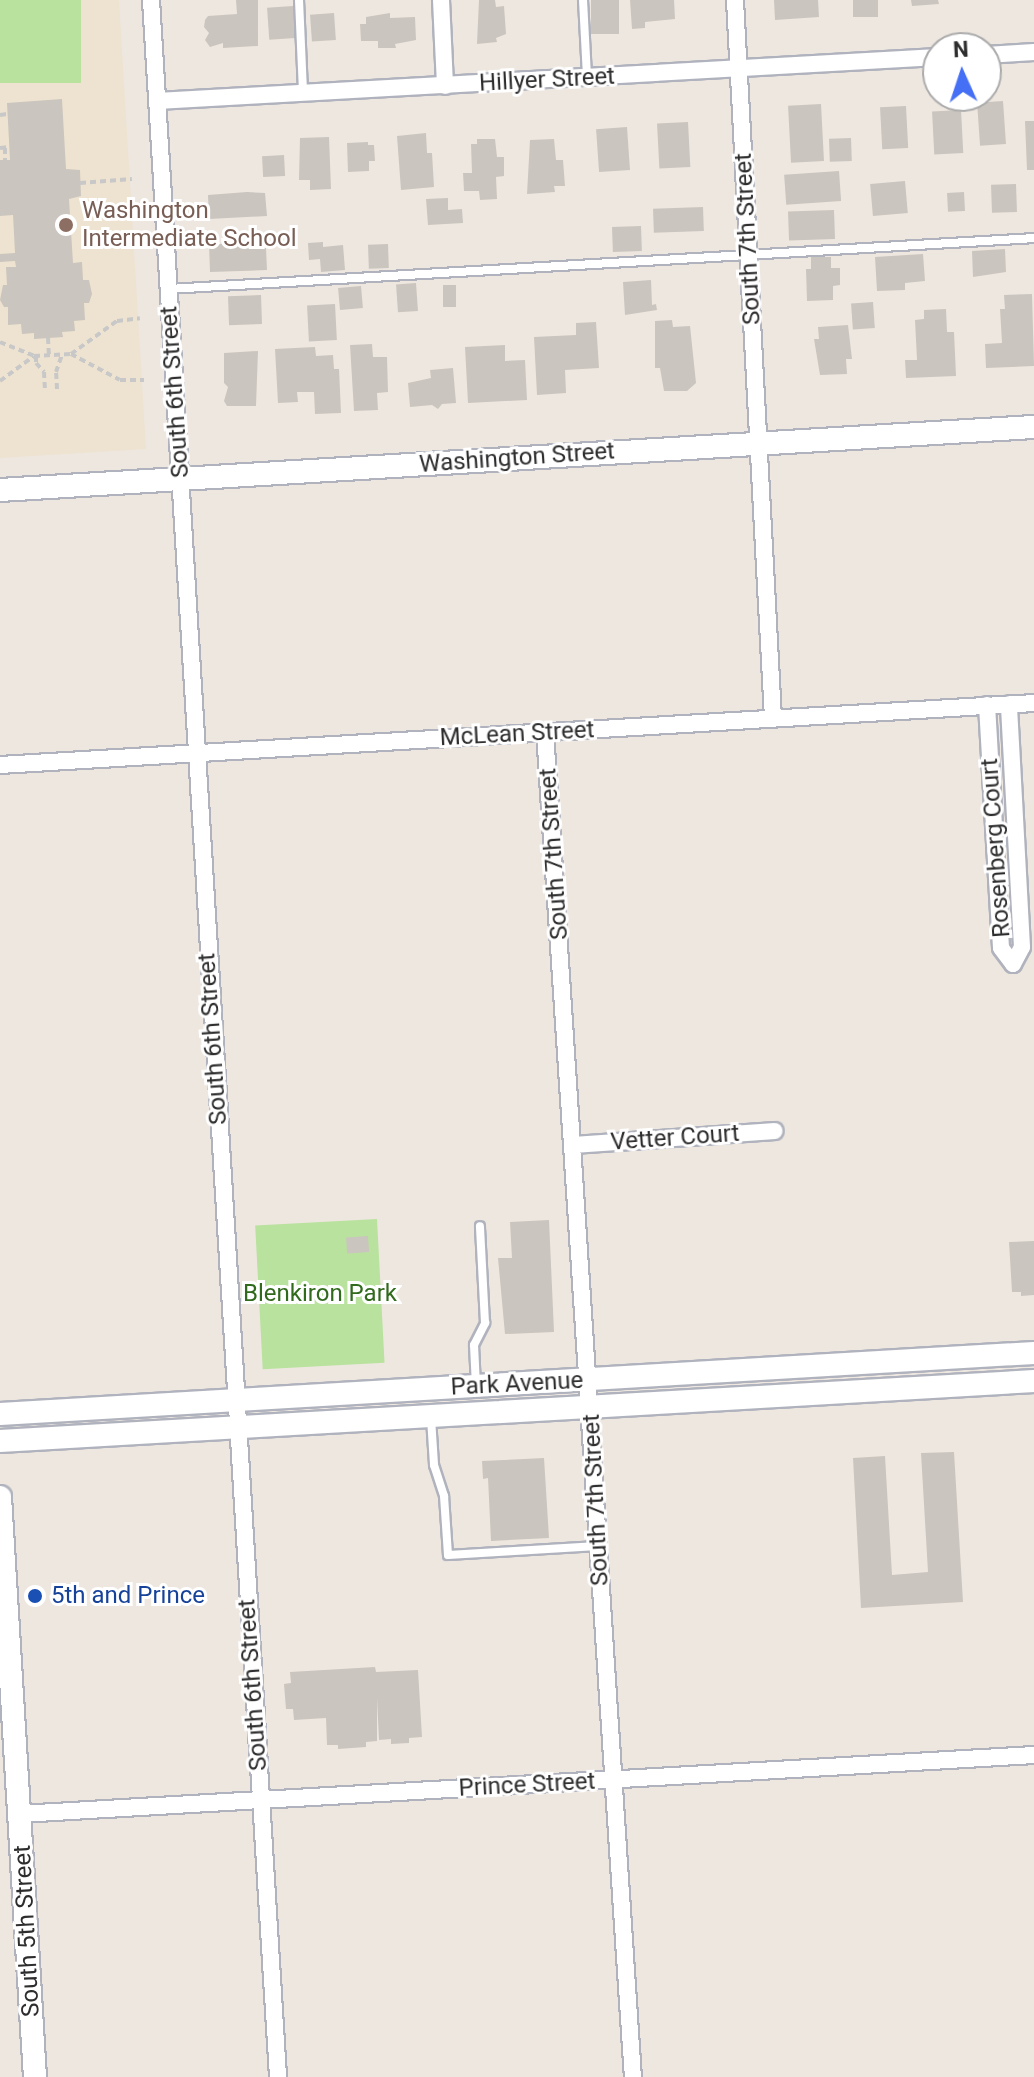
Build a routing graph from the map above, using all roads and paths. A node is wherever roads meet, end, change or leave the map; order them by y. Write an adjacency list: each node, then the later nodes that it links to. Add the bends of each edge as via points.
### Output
1 (151, 0): 13 (street, South 6th Street)
2 (299, 0): 12 (lane)
3 (441, 0): 11 (street)
4 (583, 0): 10 (lane)
5 (735, 0): 9 (street, South 7th Street)
6 (1034, 52): 7 (street)
7 (1002, 54)
8 (922, 58): 9 (street, Hillyer Street)
9 (738, 68): 10 (street, Hillyer Street); 21 (street, South 7th Street)
10 (587, 77): 11 (street, Hillyer Street)
11 (445, 86): 12 (street, Hillyer Street)
12 (303, 93): 13 (street, Hillyer Street)
13 (157, 101): 22 (street, South 6th Street)
14 (7, 114): 15 (path)
15 (0, 115)
16 (5, 148): 17 (path)
17 (5, 160)
18 (132, 179): 19 (path)
19 (80, 183)
20 (1034, 238): 21 (lane)
21 (748, 255): 22 (lane); 35 (street, South 7th Street)
22 (169, 289): 36 (street, South 6th Street)
23 (140, 318): 26 (path, via 117,321)
24 (48, 338): 27 (path)
25 (0, 342): 29 (path)
26 (71, 354): 28 (path); 30 (path, via 120,380)
27 (49, 355): 28 (path); 29 (path)
28 (62, 355): 32 (path)
29 (35, 356): 31 (path); 33 (path, via 44,372)
30 (144, 380)
31 (0, 381)
32 (57, 389)
33 (45, 390)
34 (1034, 427): 35 (street, Washington Street)
35 (758, 443): 36 (street, Washington Street); 41 (street, South 7th Street)
36 (180, 479): 37 (street, Washington Street); 43 (street, South 6th Street)
37 (0, 490)
38 (1034, 703): 39 (street, McLean Street)
39 (1009, 704): 40 (street, McLean Street); 40 (street, Rosenberg Court, via 1022,947 1013,964 1001,948)
40 (987, 705): 41 (street, McLean Street)
41 (773, 718): 42 (street, McLean Street)
42 (545, 732): 43 (street, McLean Street); 46 (street, South 7th Street)
43 (196, 753): 44 (street, McLean Street); 52 (street, South 6th Street)
44 (0, 765)
45 (775, 1131): 46 (street, Vetter Court)
46 (574, 1145): 49 (street, South 7th Street)
47 (480, 1226): 51 (lane, via 485,1323 474,1345)
48 (1034, 1353): 49 (street, Park Avenue)
49 (588, 1380): 51 (street, Park Avenue); 53 (street, South 7th Street)
50 (1034, 1381): 53 (street, Park Avenue)
51 (476, 1386): 52 (street, Park Avenue)
52 (236, 1400): 54 (street, Park Avenue); 56 (street, South 6th Street)
53 (590, 1407): 55 (street, Park Avenue); 59 (street, South 7th Street)
54 (0, 1414)
55 (431, 1417): 56 (street, Park Avenue); 59 (lane, via 448,1555)
56 (237, 1428): 57 (street, Park Avenue); 63 (street, South 6th Street)
57 (0, 1441)
58 (0, 1497): 60 (street, South 5th Street)
59 (598, 1546): 62 (street, South 7th Street)
60 (3, 1594): 64 (street, South 5th Street)
61 (1034, 1755): 62 (street, Prince Street)
62 (611, 1780): 63 (street, Prince Street); 67 (street, South 7th Street)
63 (260, 1801): 64 (street, Prince Street); 66 (street, South 6th Street)
64 (20, 1814): 65 (street, South 5th Street)
65 (35, 2077)
66 (278, 2077)
67 (633, 2077)

